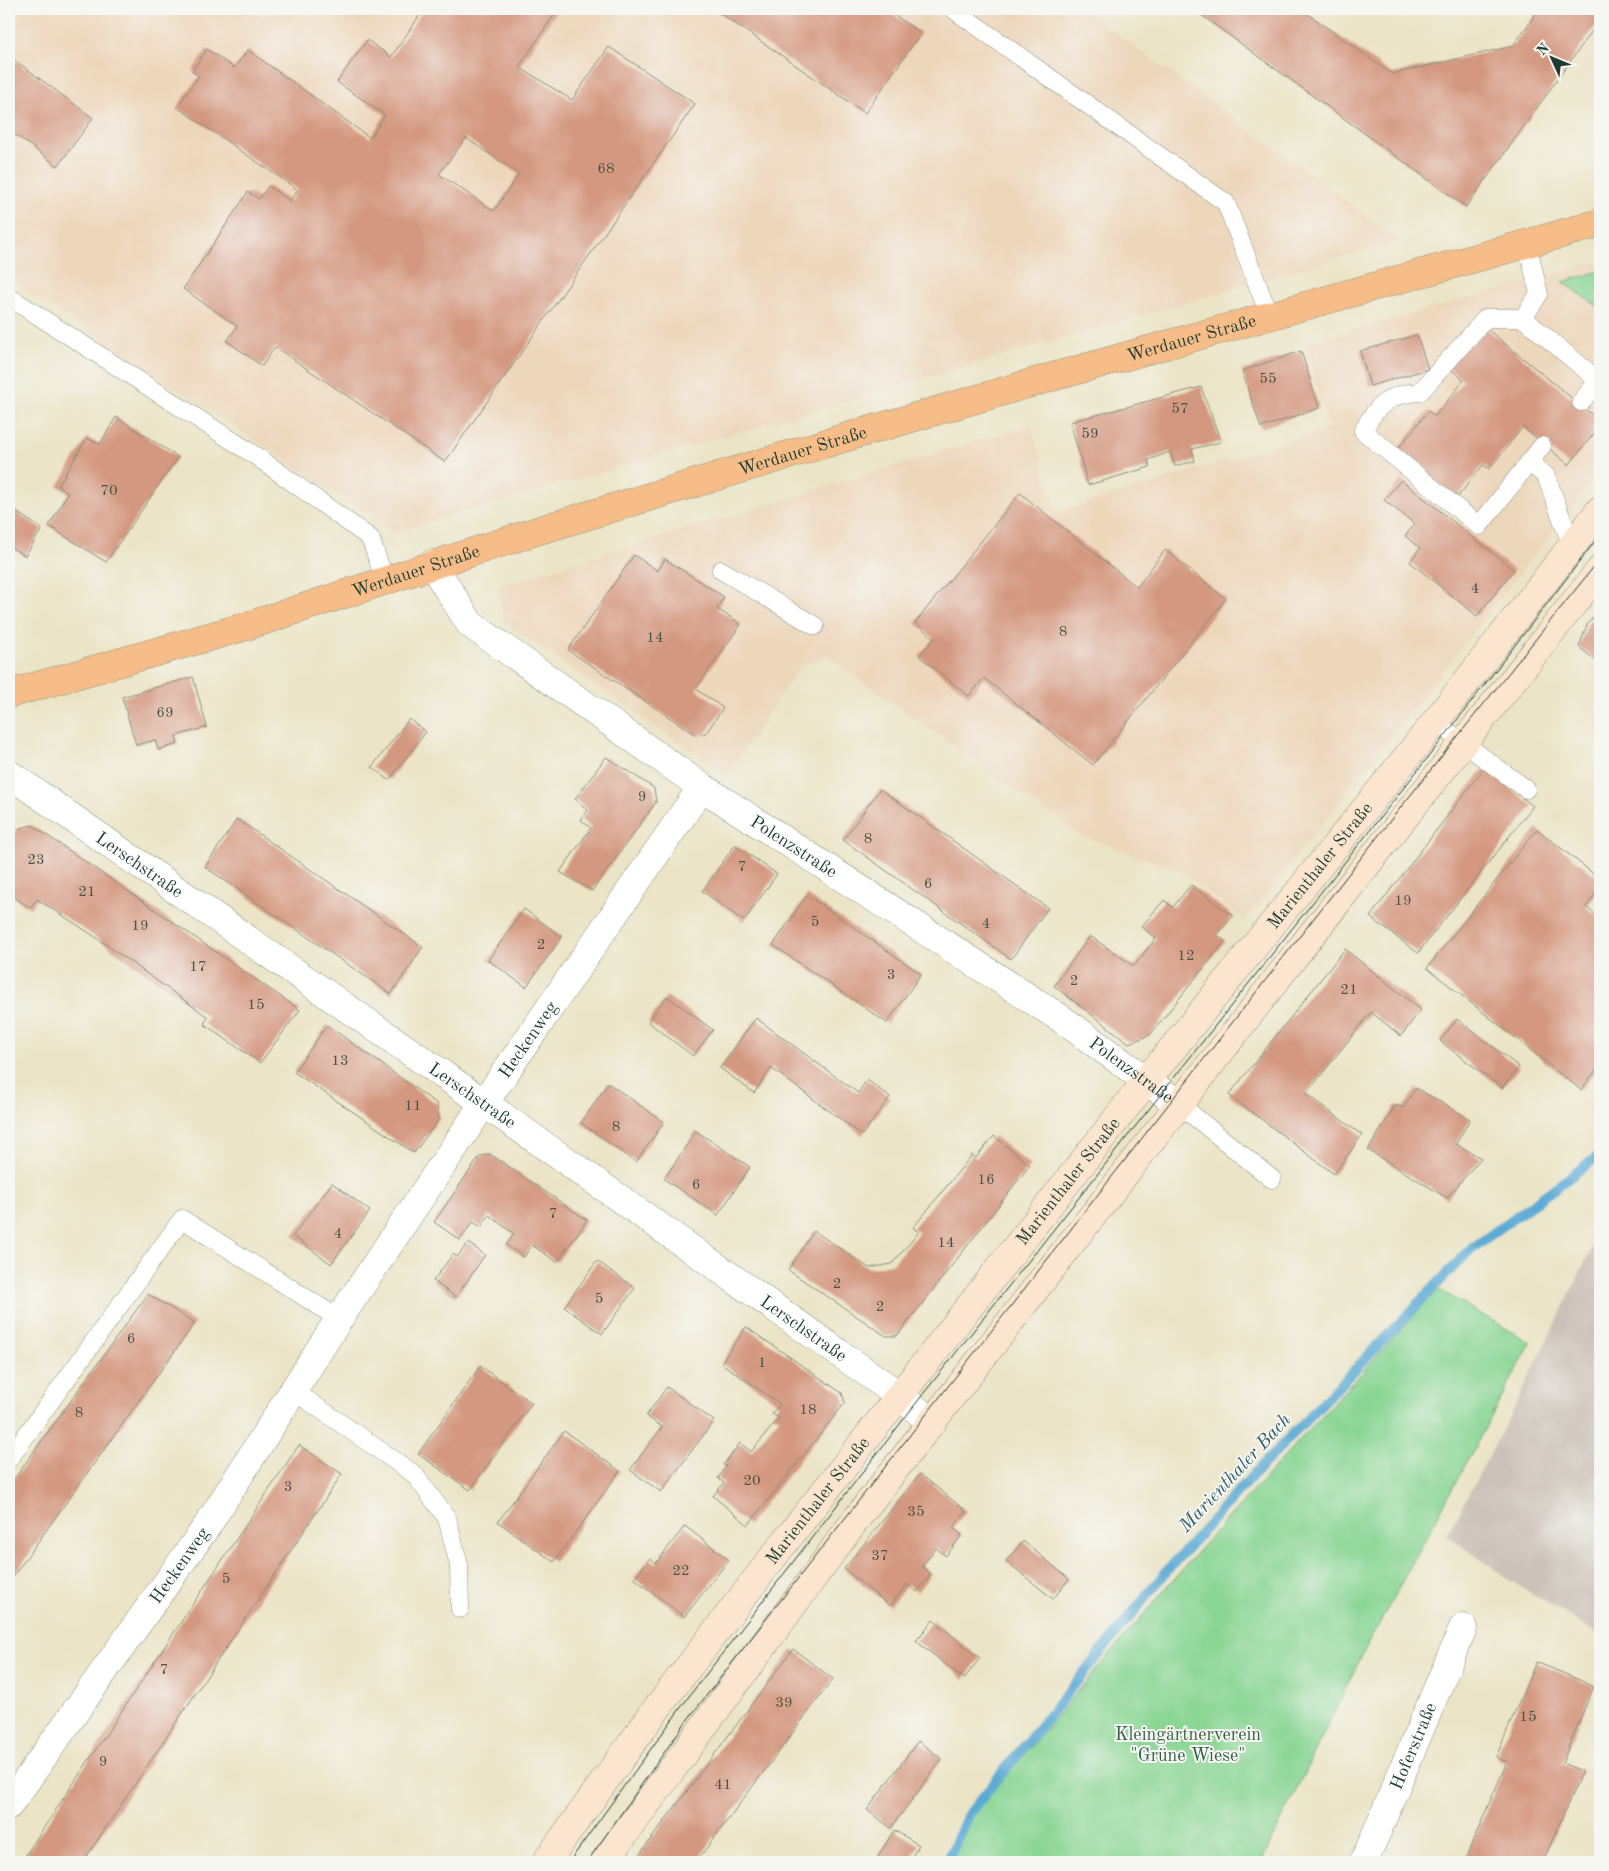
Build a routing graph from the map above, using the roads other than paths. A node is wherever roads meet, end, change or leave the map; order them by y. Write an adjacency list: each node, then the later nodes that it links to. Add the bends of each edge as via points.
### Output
1 (953, 9): 5 (lane, via 1226,203)
2 (1600, 223): 3 (main road, Werdauer Straße)
3 (1527, 243): 5 (main road, Werdauer Straße); 6 (lane, via 1539,294)
4 (9, 297): 16 (lane, via 256,456 370,538)
5 (1270, 318): 13 (main road, Werdauer Straße, via 866,432)
6 (1523, 318): 7 (lane); 10 (lane, via 1486,318 1420,392 1402,393 1387,399 1363,431 1479,526)
7 (1599, 382): 8 (lane)
8 (1581, 402)
9 (1542, 446): 10 (lane)
10 (1529, 462): 12 (lane, via 1546,476)
11 (1600, 510): 12 (main road, Marienthaler Straße)
12 (1572, 546): 19 (main road, Marienthaler Straße)
13 (432, 564): 16 (main road, Werdauer Straße); 22 (street, Polenzstraße, via 470,624)
14 (721, 570): 17 (lane)
15 (1600, 570): 20 (main road, Marienthaler Straße)
16 (385, 580): 18 (main road, Werdauer Straße, via 247,626)
17 (815, 626)
18 (9, 694)
19 (1435, 722): 20 (lane); 24 (main road, Marienthaler Straße)
20 (1463, 743): 23 (lane); 26 (main road, Marienthaler Straße)
21 (9, 774): 25 (street, Lerschstraße)
22 (702, 787): 24 (street, Polenzstraße, via 1063,1020); 25 (street, Heckenweg)
23 (1526, 789)
24 (1147, 1080): 26 (street, Polenzstraße); 30 (main road, Marienthaler Straße)
25 (484, 1103): 28 (street, Heckenweg); 30 (street, Lerschstraße)
26 (1180, 1105): 27 (lane); 31 (main road, Marienthaler Straße)
27 (1272, 1179)
28 (339, 1319): 29 (street, Heckenweg); 32 (lane, via 182,1219)
29 (294, 1391): 33 (lane, via 414,1474 447,1518 459,1565); 35 (street, Heckenweg, via 207,1526)
30 (900, 1396): 31 (street, Lerschstraße); 36 (main road, Marienthaler Straße, via 660,1704)
31 (932, 1423): 37 (main road, Marienthaler Straße, via 857,1518)
32 (9, 1459)
33 (460, 1610)
34 (1463, 1628): 38 (street, Hoferstraße)
35 (9, 1805)
36 (546, 1862)
37 (604, 1862)
38 (1364, 1862)

